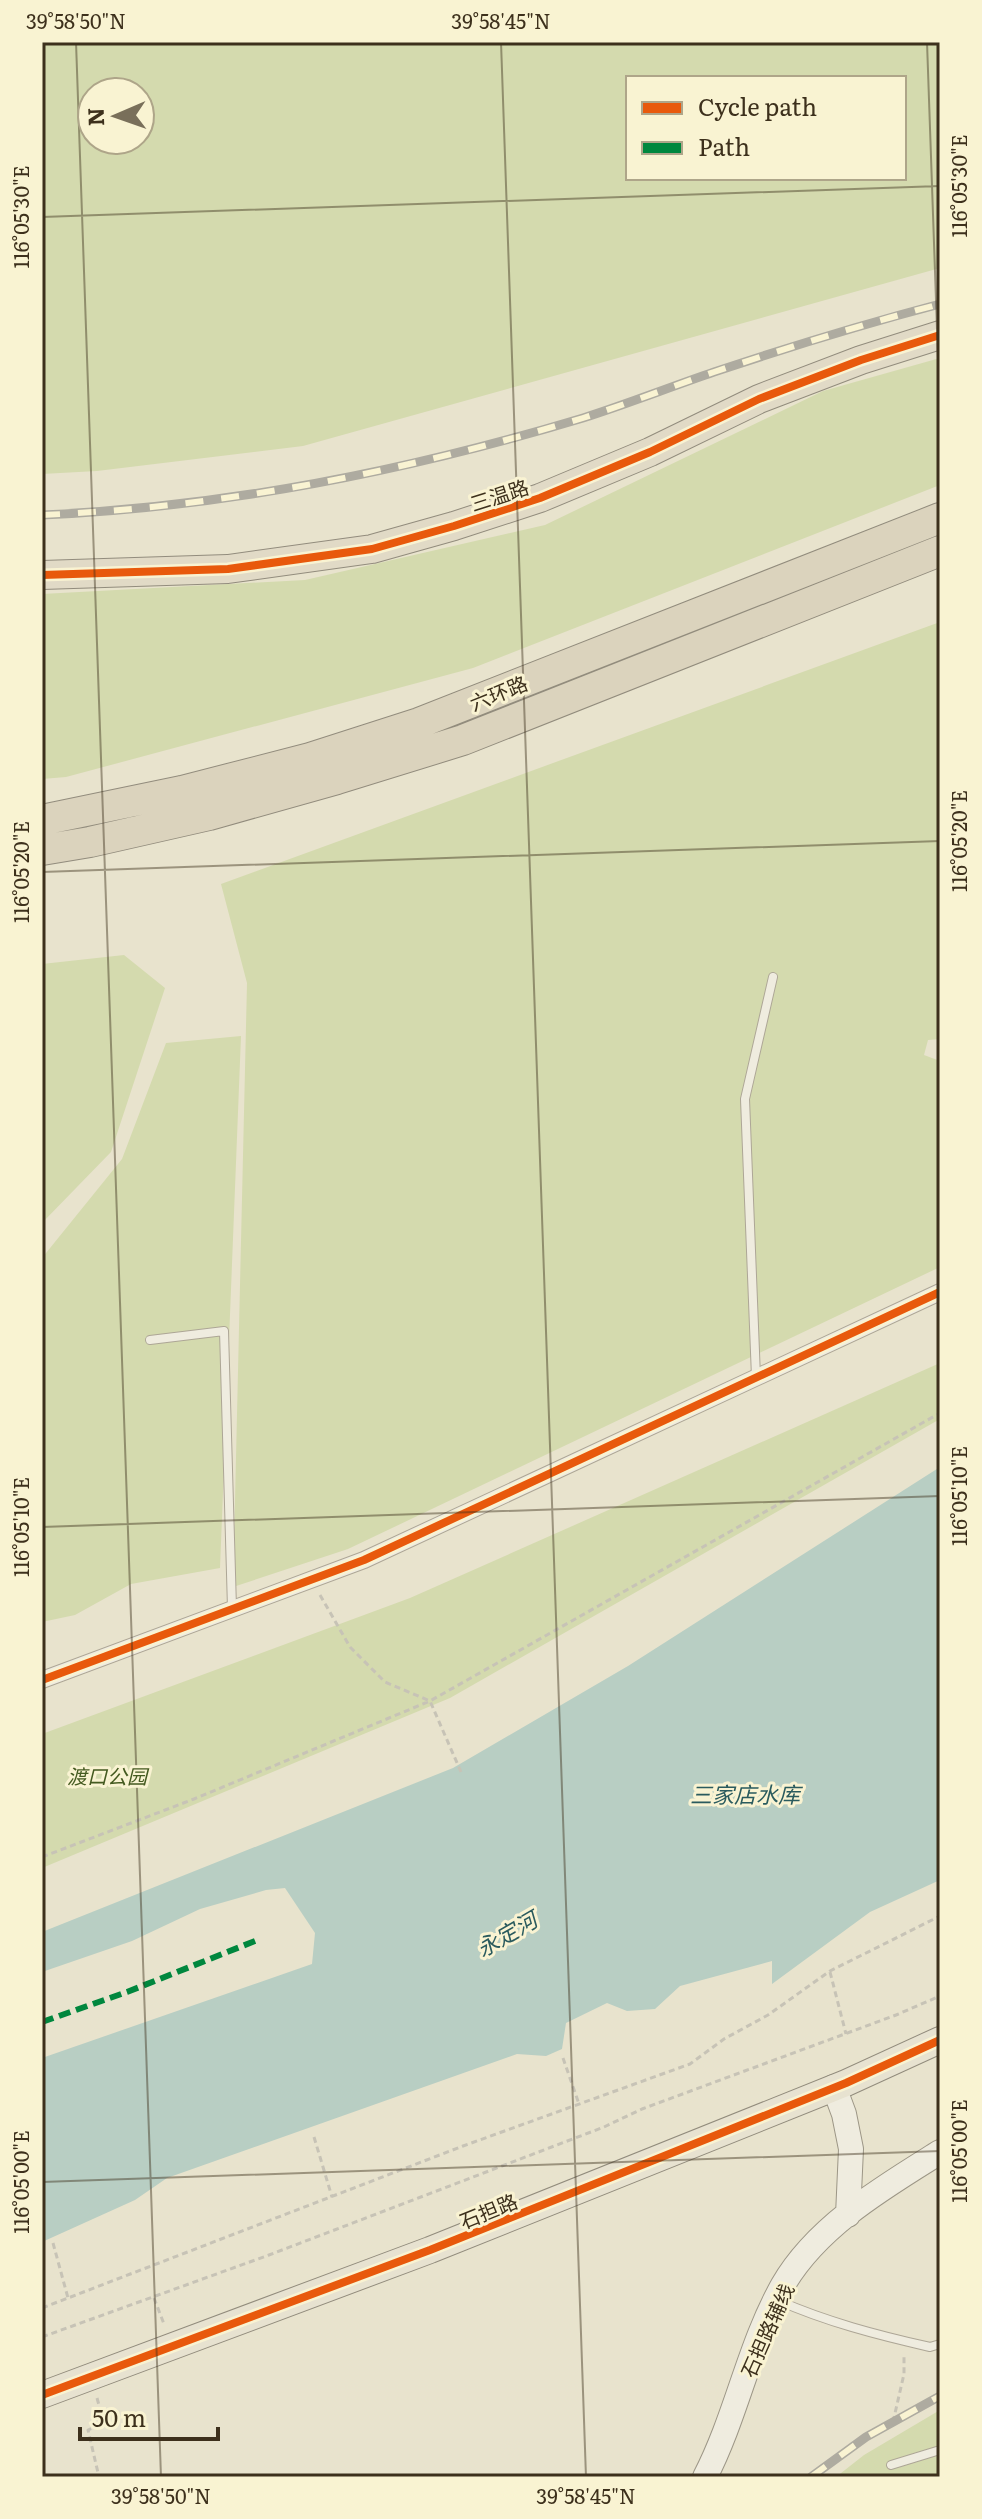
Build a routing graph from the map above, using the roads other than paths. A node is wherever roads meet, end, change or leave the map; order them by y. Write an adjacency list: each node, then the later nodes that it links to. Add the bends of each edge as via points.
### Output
1 (940, 335): 4 (highway, 三温路, via 759,399 540,498 372,549 228,569)
2 (940, 518): 5 (highway, 六环路, via 419,723)
3 (940, 551): 8 (highway, 六环路, via 463,740 209,815)
4 (42, 575)
5 (182, 791): 6 (highway); 7 (highway, 六环路)
6 (42, 803)
7 (42, 820)
8 (42, 850)
9 (773, 977): 12 (lane, via 745,1099)
10 (940, 1292): 12 (street)
11 (150, 1340): 13 (lane, via 224,1331)
12 (756, 1377): 13 (street, via 364,1560)
13 (232, 1609): 14 (street)
14 (42, 1680)
15 (940, 2040): 16 (main road, 石担路)
16 (834, 2087): 18 (main road, via 851,2149); 21 (main road, 石担路, via 430,2250)
17 (940, 2152): 18 (main road, 石担路辅线)
18 (848, 2215): 19 (main road, 石担路辅线, via 823,2235)
19 (777, 2300): 20 (lane, via 867,2333 930,2347); 24 (main road, 石担路辅线)
20 (940, 2344)
21 (42, 2395)
22 (940, 2450): 23 (lane)
23 (891, 2465)
24 (705, 2477)

